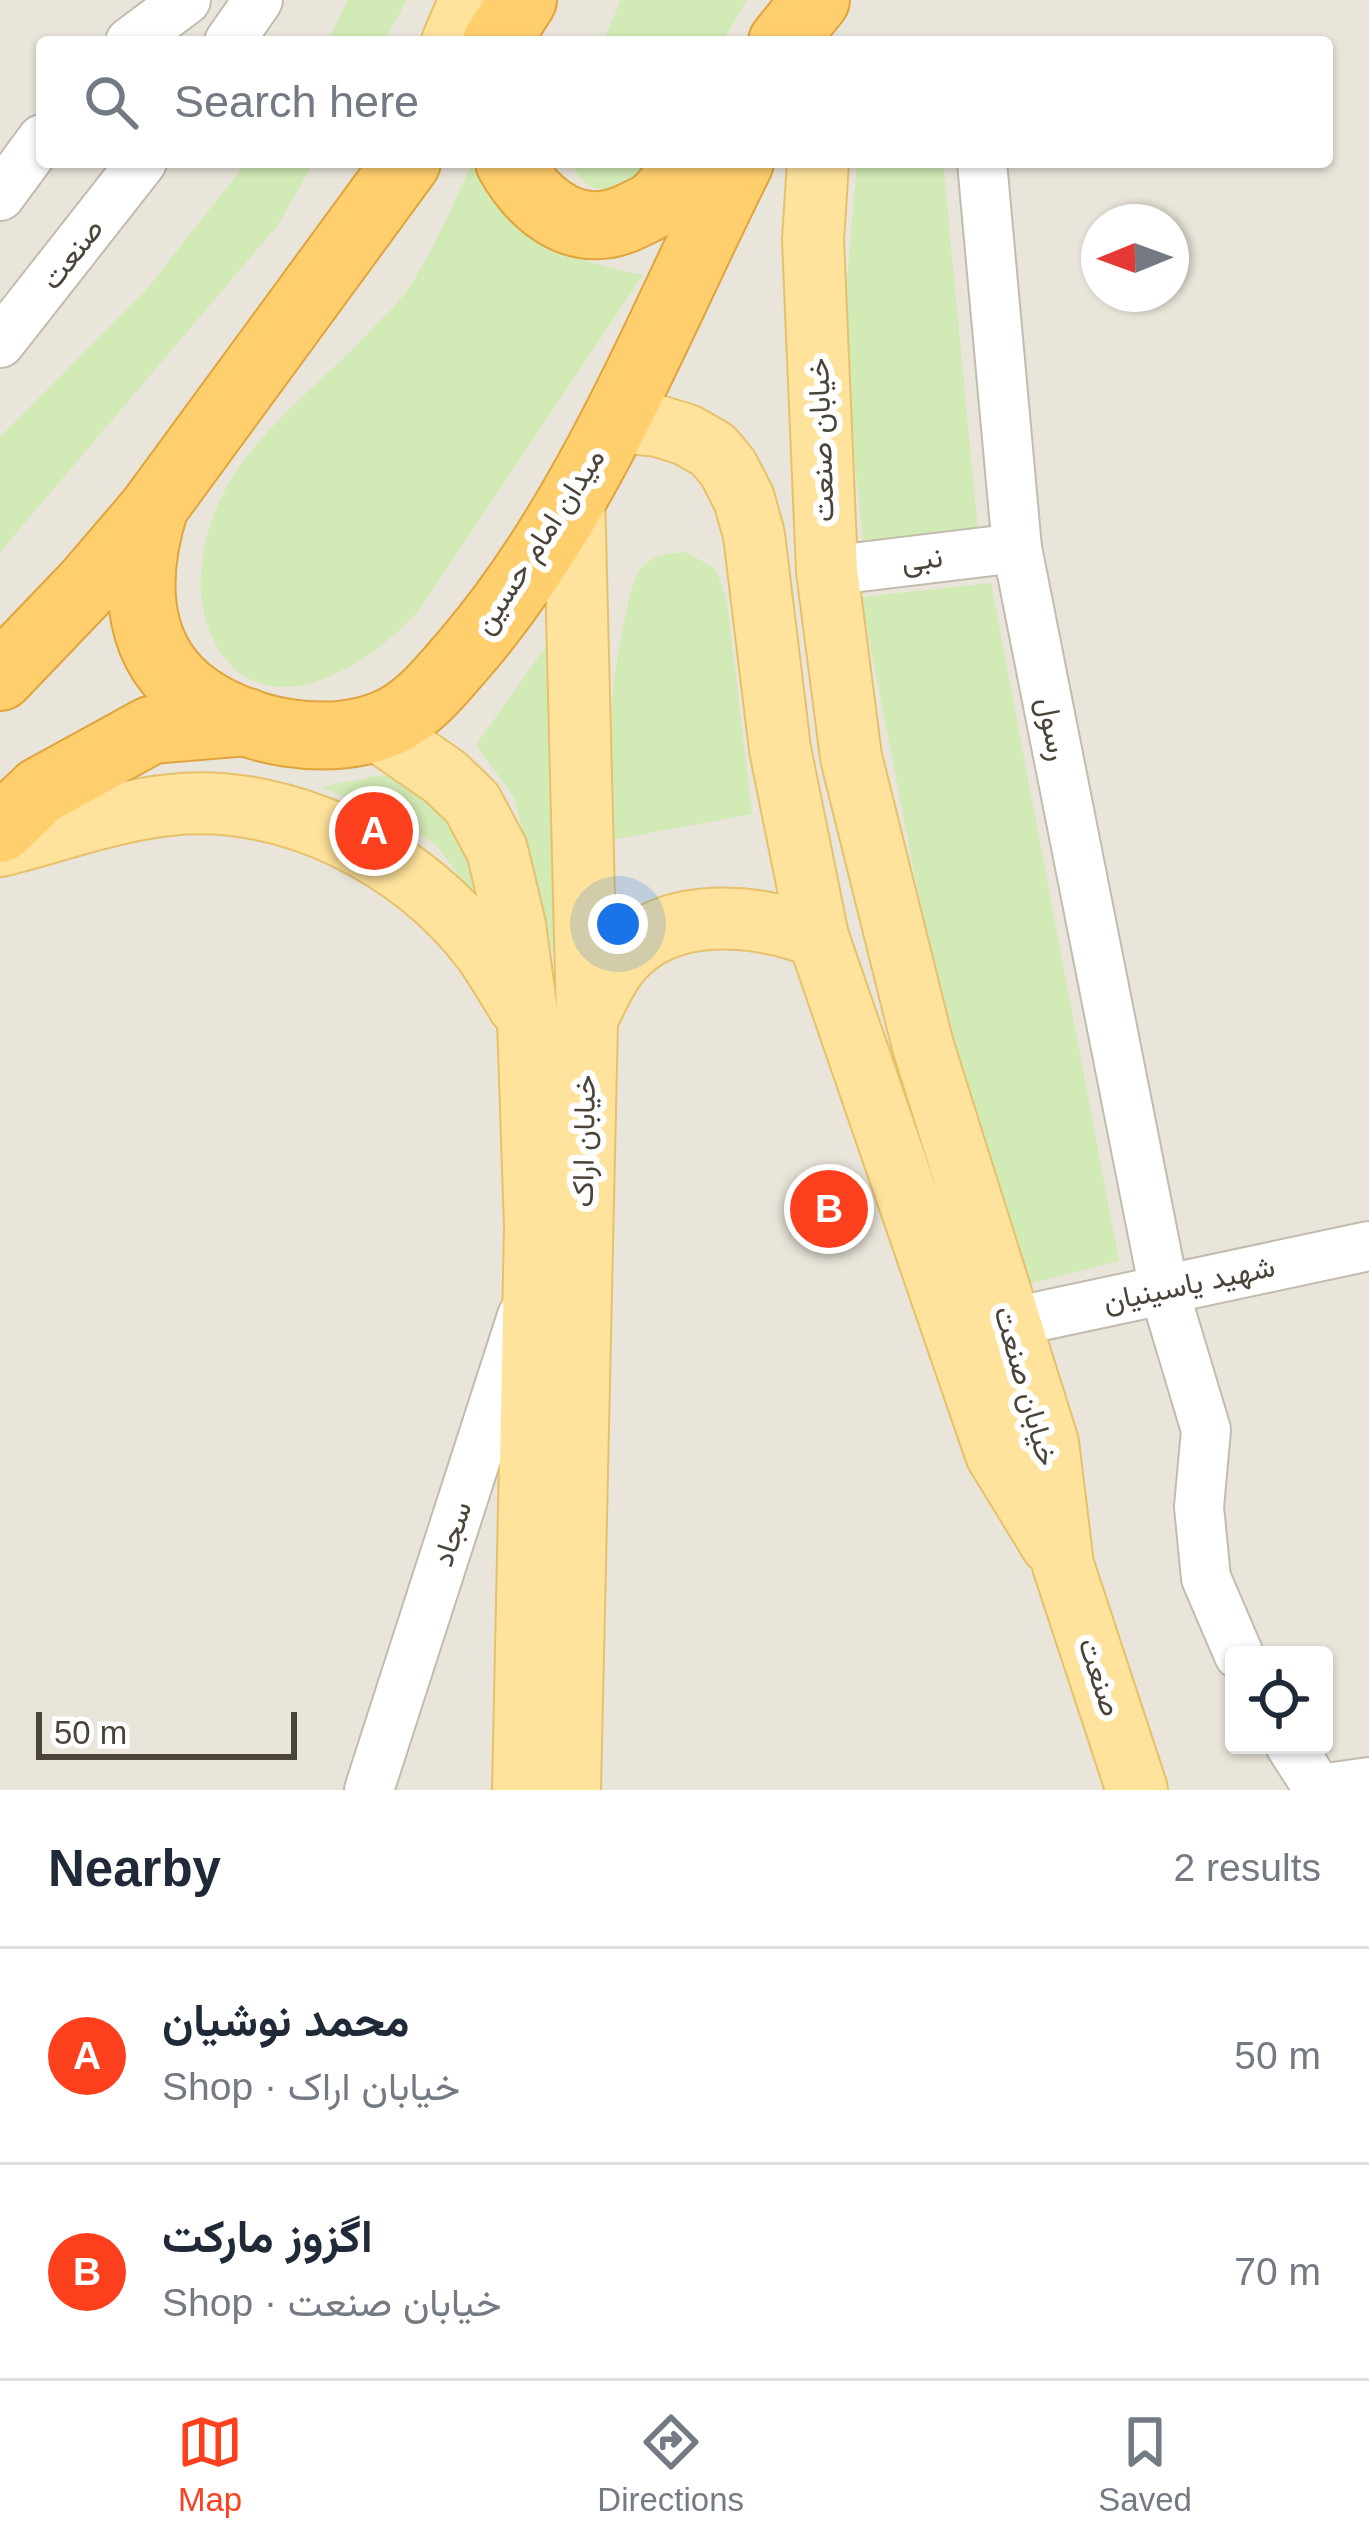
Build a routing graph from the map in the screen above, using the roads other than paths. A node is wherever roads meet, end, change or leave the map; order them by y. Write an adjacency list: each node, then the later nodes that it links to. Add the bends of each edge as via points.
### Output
1 (186, 0): 5 (street)
2 (258, 0): 6 (street)
3 (818, 0): 7 (highway); 8 (highway)
4 (838, 0): 9 (main road)
5 (138, 36)
6 (234, 36)
7 (787, 36)
8 (803, 36)
9 (833, 36)
10 (36, 147): 18 (street)
11 (137, 168): 19 (street, صنعت)
12 (513, 168): 13 (highway, via 526,189 584,228 617,224 658,202)
13 (684, 168)
14 (737, 168): 20 (highway, میدان امام حسین)
15 (818, 168): 24 (main road, خیابان صنعت, via 813,240)
16 (983, 168): 23 (street, رسول)
17 (400, 169): 22 (highway, میدان امام حسین)
18 (0, 196)
19 (0, 343)
20 (615, 422): 21 (highway, میدان امام حسین); 30 (main road, خیابان صنعت, via 658,426 713,450 744,499 779,749)
21 (574, 493): 27 (highway, میدان امام حسین, via 481,634 413,707); 31 (main road, خیابان اراک)
22 (155, 506): 25 (highway); 26 (highway, میدان امام حسین, via 139,578 156,647 190,693)
23 (1017, 548): 24 (street, نبی); 35 (street, رسول)
24 (827, 571): 36 (main road, خیابان صنعت, via 851,757 923,1046)
25 (0, 677)
26 (248, 722): 27 (highway, میدان امام حسین, via 295,733); 28 (highway, via 151,730)
27 (374, 728): 32 (main road, خیابان اراک, via 472,803 496,850)
28 (13, 792)
29 (0, 846): 32 (main road, via 171,805 266,808 360,847 449,912)
30 (818, 937): 31 (main road, via 778,922 730,918 655,933 622,958); 37 (main road, خیابان صنعت, via 996,1454)
31 (587, 1019): 43 (main road, خیابان اراک)
32 (528, 1020): 34 (main road, خیابان اراک)
33 (1369, 1246): 35 (street, شهید یاسینیان)
34 (535, 1277): 41 (street, سجاد); 42 (main road, خیابان اراک)
35 (1164, 1289): 36 (street, شهید یاسینیان); 38 (street, رسول, via 1206,1430 1199,1507 1206,1578)
36 (1008, 1323): 37 (main road, خیابان صنعت, via 1048,1443)
37 (1064, 1565): 44 (main road, صنعت)
38 (1235, 1646)
39 (1296, 1754): 45 (street)
40 (1369, 1782): 45 (street)
41 (369, 1790)
42 (524, 1790)
43 (570, 1790)
44 (1137, 1790)
45 (1320, 1790)

